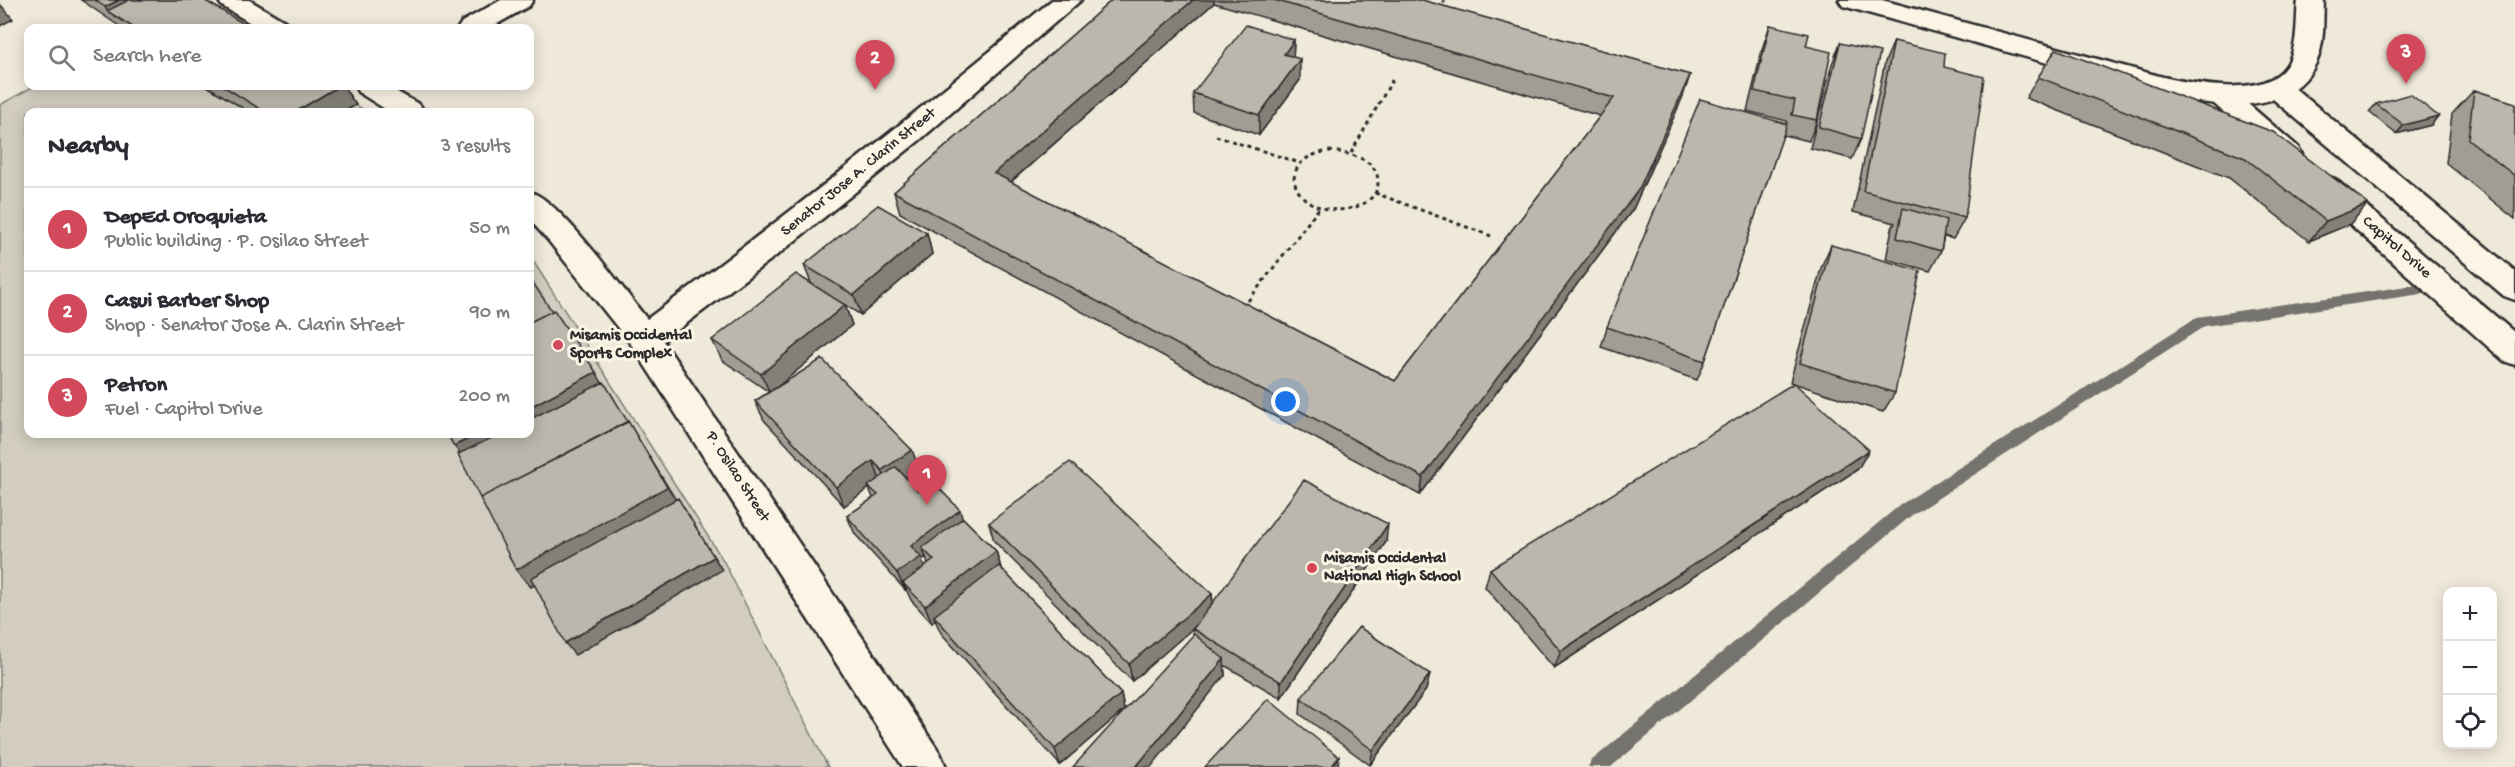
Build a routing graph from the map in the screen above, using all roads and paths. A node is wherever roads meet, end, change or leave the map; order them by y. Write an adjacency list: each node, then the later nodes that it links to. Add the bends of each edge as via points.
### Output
1 (231, 0): 8 (street)
2 (520, 0): 9 (street)
3 (1068, 0): 24 (street, Senator Jose A. Clarin Street, via 912,132)
4 (1445, 0): 7 (path)
5 (1852, 0): 13 (street, via 2192,94)
6 (2312, 0): 11 (street, via 2302,65 2292,78)
7 (1437, 12)
8 (270, 24)
9 (478, 24)
10 (1394, 77): 16 (path)
11 (2276, 87): 13 (street, via 2253,94); 22 (street)
12 (377, 90): 14 (street)
13 (2222, 96): 25 (street, Capitol Drive)
14 (404, 108)
15 (1216, 136): 17 (path)
16 (1351, 153): 17 (path, via 1317,153); 18 (path, via 1375,169)
17 (1301, 163): 20 (path, via 1294,175 1294,185 1308,202)
18 (1375, 193): 20 (path, via 1361,205 1348,209); 21 (path)
19 (534, 206): 24 (street, P. Osilao Street)
20 (1320, 207): 23 (path)
21 (1491, 236)
22 (2515, 288)
23 (1248, 301)
24 (644, 338): 26 (street, P. Osilao Street)
25 (2515, 352)
26 (926, 767)

